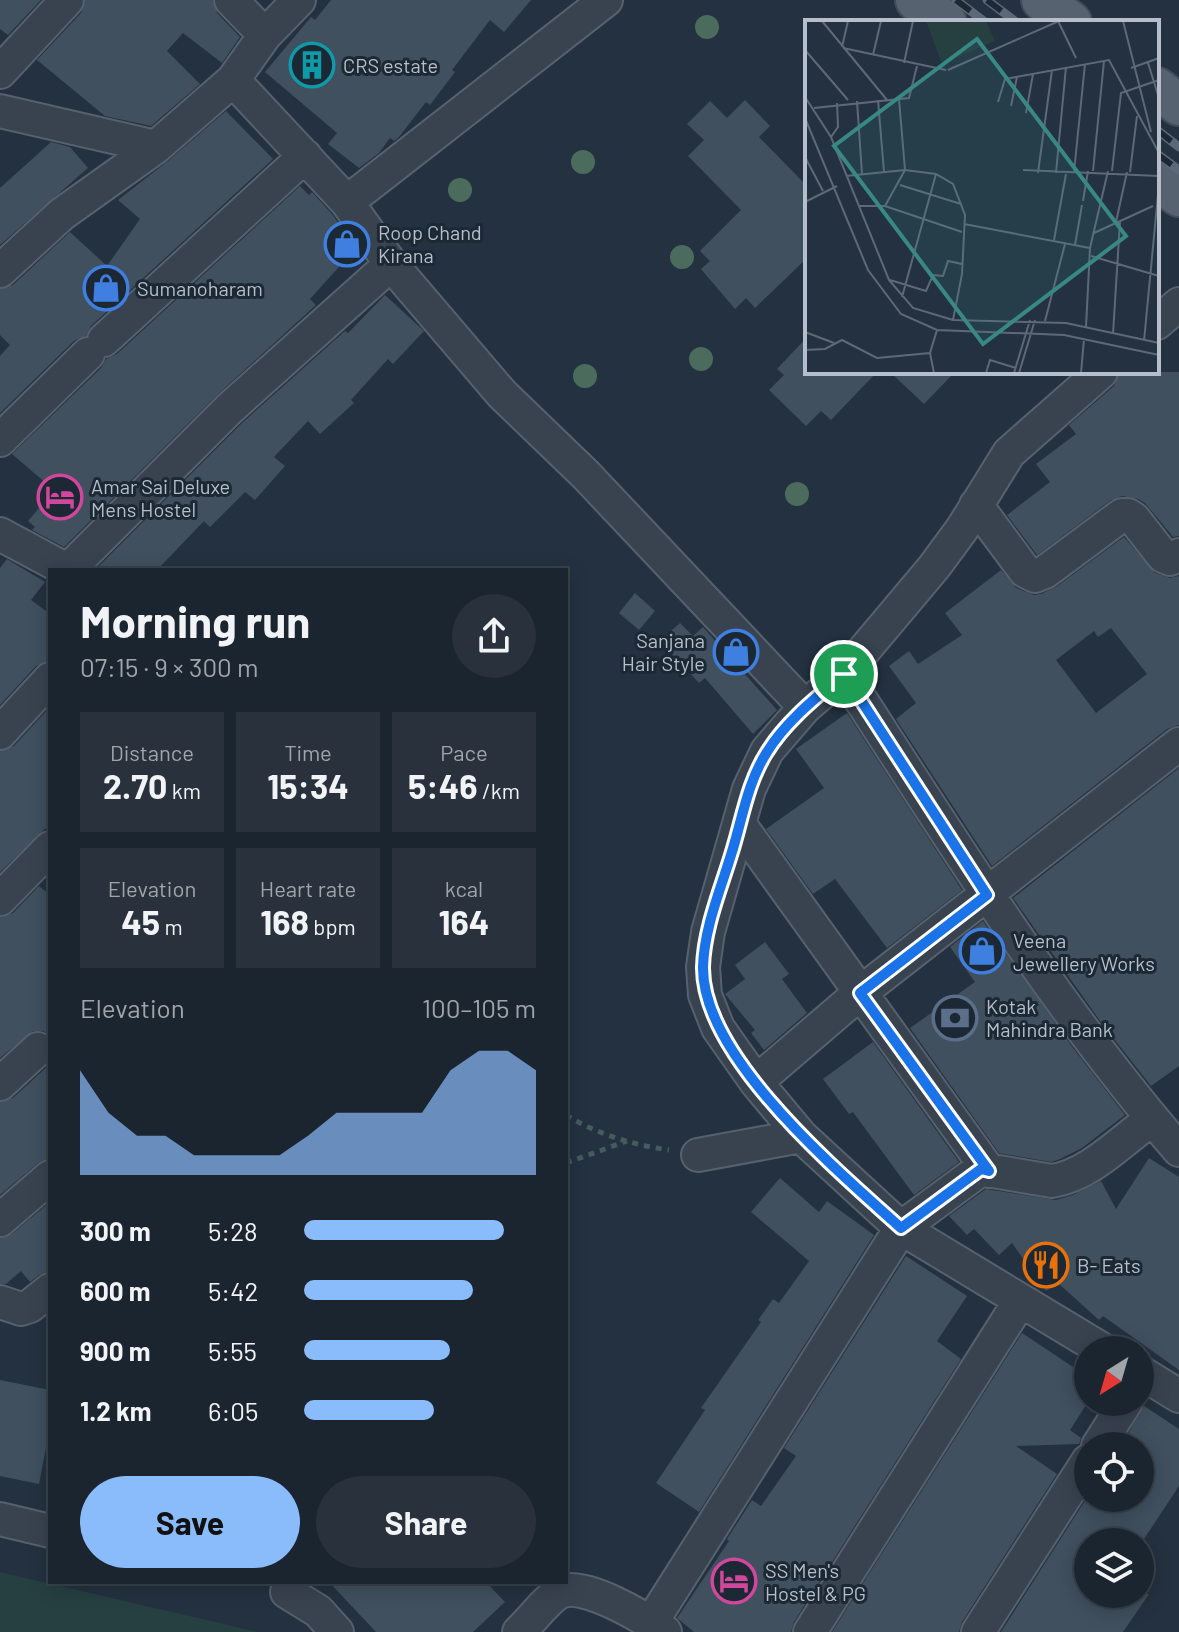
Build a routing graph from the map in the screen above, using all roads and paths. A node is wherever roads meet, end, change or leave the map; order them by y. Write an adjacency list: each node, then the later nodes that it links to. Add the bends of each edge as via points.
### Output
1 (67, 0): 10 (street)
2 (231, 0): 9 (street)
3 (299, 0): 9 (street)
4 (606, 0): 19 (street)
5 (916, 0): 7 (main road)
6 (1042, 0): 8 (main road)
7 (943, 20)
8 (1068, 20)
9 (265, 35): 11 (street)
10 (0, 72)
11 (233, 80): 15 (street); 16 (street)
12 (1159, 90): 13 (main road)
13 (1179, 105)
14 (0, 112): 15 (street)
15 (156, 147): 21 (street, via 62,214)
16 (305, 156): 19 (street); 25 (street)
17 (1159, 181): 18 (main road)
18 (1179, 196)
19 (347, 202): 20 (street)
20 (391, 264): 30 (street, via 229,409); 33 (street, via 502,394 586,475)
21 (0, 271)
22 (1179, 304): 23 (street)
23 (1159, 321)
24 (1099, 374): 26 (street, via 1009,453)
25 (0, 440)
26 (976, 505): 28 (street, via 1025,571 1035,576 1122,515 1134,519 1163,556); 31 (street, via 934,567)
27 (6, 547): 29 (street)
28 (1179, 555)
29 (62, 568)
30 (69, 568)
31 (844, 674): 33 (street); 38 (street)
32 (48, 681): 34 (street)
33 (805, 707): 36 (street, via 767,751)
34 (0, 733)
35 (1179, 744): 38 (street)
36 (740, 825): 40 (street); 42 (street, via 703,967 705,995 718,1028)
37 (48, 850): 39 (street)
38 (987, 895): 40 (street); 45 (street)
39 (0, 899)
40 (860, 993): 42 (street); 51 (street)
41 (38, 1049): 43 (street)
42 (756, 1082): 46 (street)
43 (0, 1084)
44 (568, 1116): 47 (path)
45 (1152, 1119): 48 (street); 51 (street, via 1073,1176 1052,1181)
46 (801, 1136): 49 (street); 54 (street)
47 (628, 1141): 49 (path); 50 (path)
48 (1179, 1150)
49 (698, 1155)
50 (568, 1162)
51 (989, 1171): 54 (street, via 981,1169)
52 (48, 1179): 53 (street)
53 (0, 1220)
54 (901, 1228): 56 (street); 65 (street)
55 (48, 1291): 57 (street, via 21,1309)
56 (1020, 1301): 58 (street); 68 (street)
57 (0, 1302)
58 (1079, 1336)
59 (1154, 1383): 60 (street)
60 (1179, 1396)
61 (1074, 1483): 69 (street)
62 (0, 1519): 63 (street)
63 (48, 1531)
64 (275, 1586): 66 (street, via 318,1611)
65 (658, 1628): 67 (street, via 594,1594 575,1590 560,1592)
66 (337, 1632)
67 (519, 1632)
68 (810, 1632)
69 (978, 1632)

